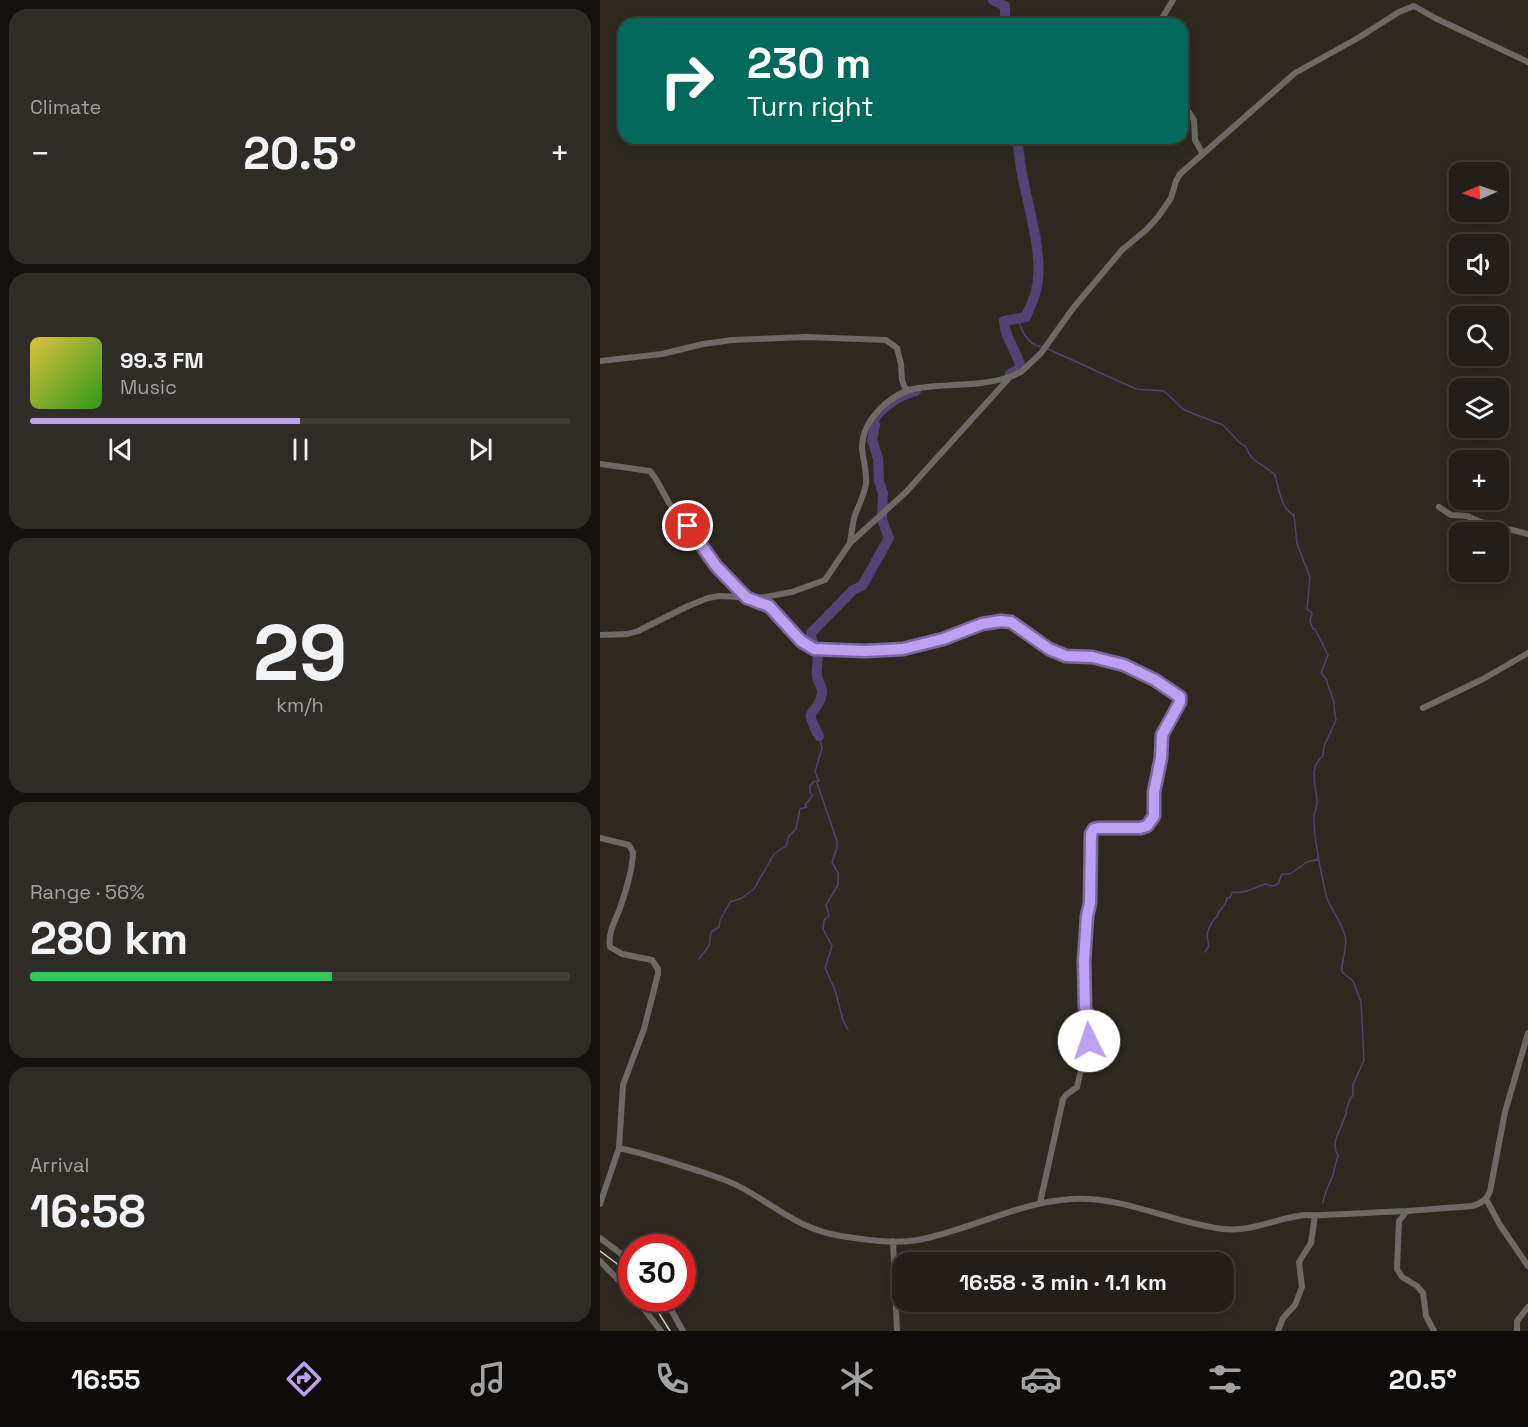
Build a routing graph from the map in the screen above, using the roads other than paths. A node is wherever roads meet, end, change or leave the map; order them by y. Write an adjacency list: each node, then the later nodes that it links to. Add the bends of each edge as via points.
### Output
1 (1173, 0): 3 (street)
2 (1415, 3): 4 (street, via 1435,18); 6 (street, via 1295,73)
3 (1162, 18)
4 (1528, 62)
5 (1188, 111): 6 (street)
6 (1203, 154): 8 (street, via 1180,174 1158,217 1122,250 1081,298 1041,354 1021,372)
7 (600, 361): 9 (street, via 732,340 881,339 897,348 902,380)
8 (1010, 376): 9 (street, via 980,384); 13 (street, via 906,492)
9 (909, 390): 13 (street, via 885,405 867,427 862,447 866,482)
10 (600, 464): 14 (street, via 650,471 716,566)
11 (1439, 507): 12 (street, via 1451,515)
12 (1528, 534)
13 (850, 543): 14 (street, via 825,580 774,595)
14 (747, 598): 15 (street, via 708,598 639,631); 22 (street, via 769,606 801,641 814,649 903,649 991,622 1011,622 1049,649 1066,656 1124,665 1180,697 1162,735 1151,822 1140,828 1098,828 1091,834 1084,961 1090,1032 1077,1087 1063,1099)
15 (600, 635)
16 (1528, 653): 17 (street)
17 (1423, 708)
18 (600, 838): 20 (street, via 629,845 633,852 610,947 622,954 652,960 658,969 644,1029 623,1086)
19 (1528, 1033): 21 (street)
20 (619, 1148): 23 (street); 27 (street, via 731,1182 811,1228 840,1236)
21 (1486, 1199): 24 (street, via 1472,1206); 30 (street)
22 (1040, 1203): 25 (street, via 1100,1200 1236,1230); 27 (street, via 933,1236)
23 (600, 1204)
24 (1407, 1211): 25 (street); 39 (street, via 1399,1221 1397,1269 1423,1293)
25 (1315, 1215): 38 (street, via 1311,1243 1299,1262 1302,1287)
26 (600, 1238): 28 (street)
27 (893, 1241): 37 (street)
28 (618, 1252)
29 (600, 1261): 31 (street)
30 (1528, 1266)
31 (618, 1280)
32 (1528, 1307): 40 (street, via 1517,1321)
33 (646, 1312): 35 (street)
34 (672, 1312): 36 (street)
35 (661, 1331)
36 (683, 1331)
37 (897, 1331)
38 (1278, 1331)
39 (1434, 1331)
40 (1517, 1331)

